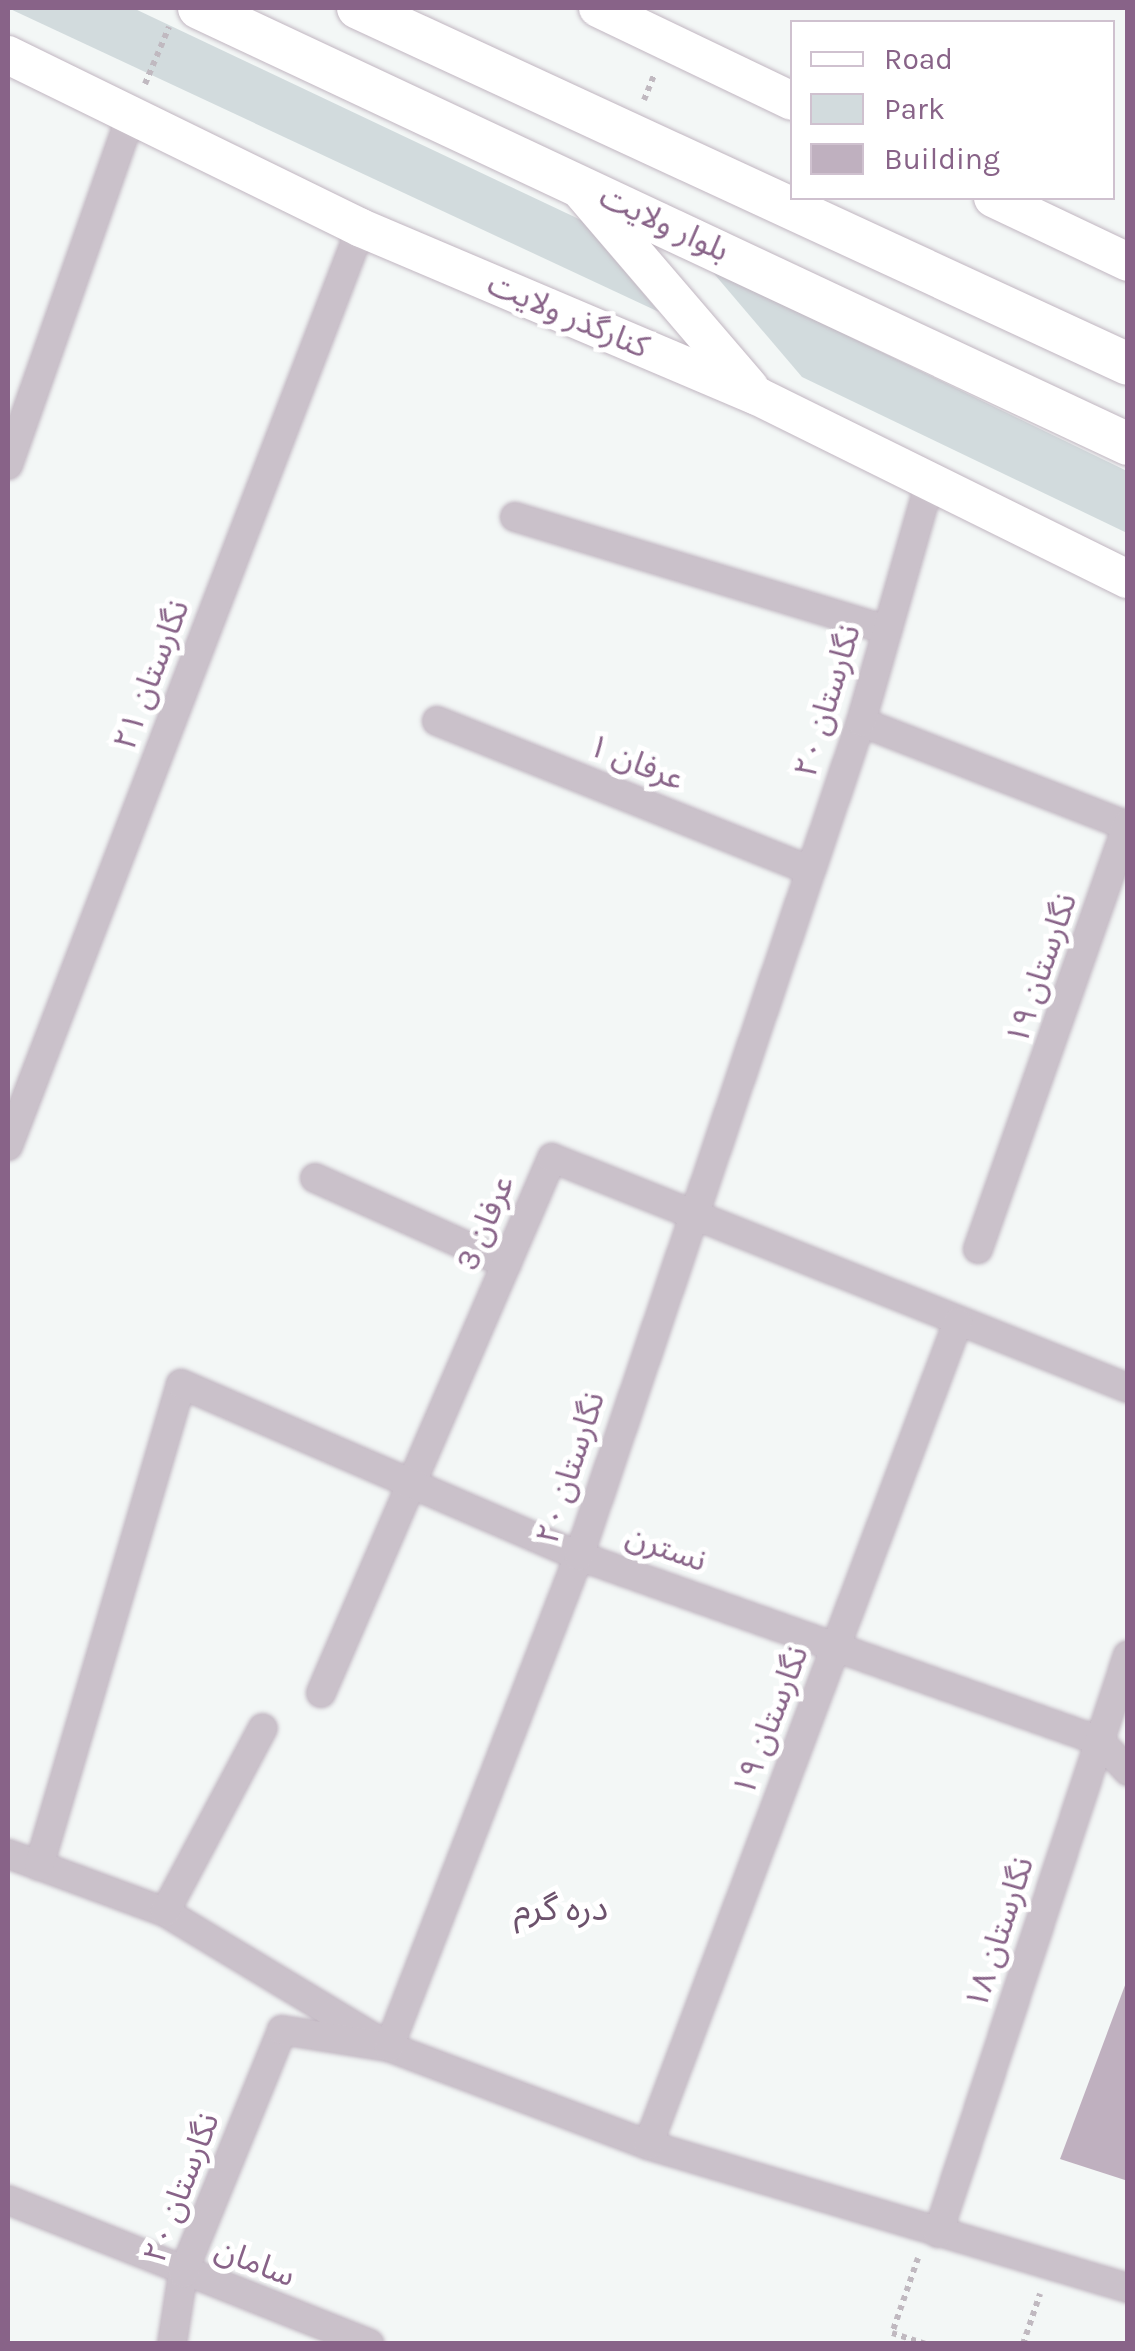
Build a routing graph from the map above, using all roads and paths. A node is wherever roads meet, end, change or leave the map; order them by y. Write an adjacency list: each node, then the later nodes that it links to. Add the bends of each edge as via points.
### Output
1 (178, 8): 8 (path)
2 (199, 8): 10 (main road, بلوار ولایت)
3 (358, 8): 9 (main road, بلوار ولایت)
4 (610, 10): 5 (main road)
5 (669, 41): 7 (main road); 9 (path)
6 (8, 56): 8 (main road, کنارگذر ولایت)
7 (790, 100)
8 (129, 121): 12 (main road, کنارگذر ولایت); 17 (street)
9 (630, 134): 14 (main road, بلوار ولایت)
10 (572, 180): 15 (main road); 16 (main road, بلوار ولایت)
11 (997, 200): 13 (main road)
12 (362, 228): 15 (main road, کنارگذر ولایت); 26 (street, نگارستان ۲۱)
13 (1128, 262)
14 (1128, 364)
15 (757, 396): 18 (main road, کنارگذر ولایت)
16 (1128, 444)
17 (8, 465)
18 (930, 481): 20 (main road, کنارگذر ولایت); 21 (street, نگارستان ۲۰)
19 (516, 517): 21 (street)
20 (1128, 579)
21 (887, 630): 23 (street, نگارستان ۲۰)
22 (437, 721): 25 (street, عرفان ۱)
23 (861, 722): 24 (street); 25 (street, نگارستان ۲۰)
24 (1127, 825): 29 (street, نگارستان ۱۹)
25 (810, 870): 28 (street, نگارستان ۲۰)
26 (8, 1146)
27 (315, 1178): 30 (street)
28 (688, 1220): 30 (street, عرفان 3, via 552,1158); 31 (street); 34 (street, نگارستان ۲۰)
29 (978, 1249)
30 (507, 1264): 33 (street, عرفان 3)
31 (958, 1322): 32 (street); 35 (street, نگارستان ۱۹)
32 (1128, 1388)
33 (411, 1483): 34 (street, نسترن); 37 (street, عرفان 3); 42 (street, نسترن, via 181,1384)
34 (579, 1556): 35 (street, نسترن); 44 (street, نگارستان ۲۰)
35 (837, 1645): 39 (street, نسترن); 45 (street, نگارستان ۱۹)
36 (1128, 1655): 39 (street, نگارستان ۱۸)
37 (321, 1693)
38 (263, 1728): 43 (street)
39 (1100, 1741): 40 (street, نسترن); 47 (street, نگارستان ۱۸)
40 (1128, 1772)
41 (8, 1854): 42 (street)
42 (39, 1866): 43 (street)
43 (164, 1912): 44 (street)
44 (389, 2047): 45 (street); 48 (street, نگارستان ۲۰, via 282,2030)
45 (648, 2145): 47 (street)
46 (8, 2200): 48 (street, سامان)
47 (938, 2246): 49 (street); 54 (path, via 920,2254 892,2334)
48 (183, 2274): 52 (street, نگارستان ۲۰); 53 (street, سامان)
49 (1037, 2278): 50 (street); 51 (path); 55 (path)
50 (1128, 2288)
51 (1059, 2294)
52 (172, 2344)
53 (369, 2344)
54 (925, 2344)
55 (1024, 2344)

